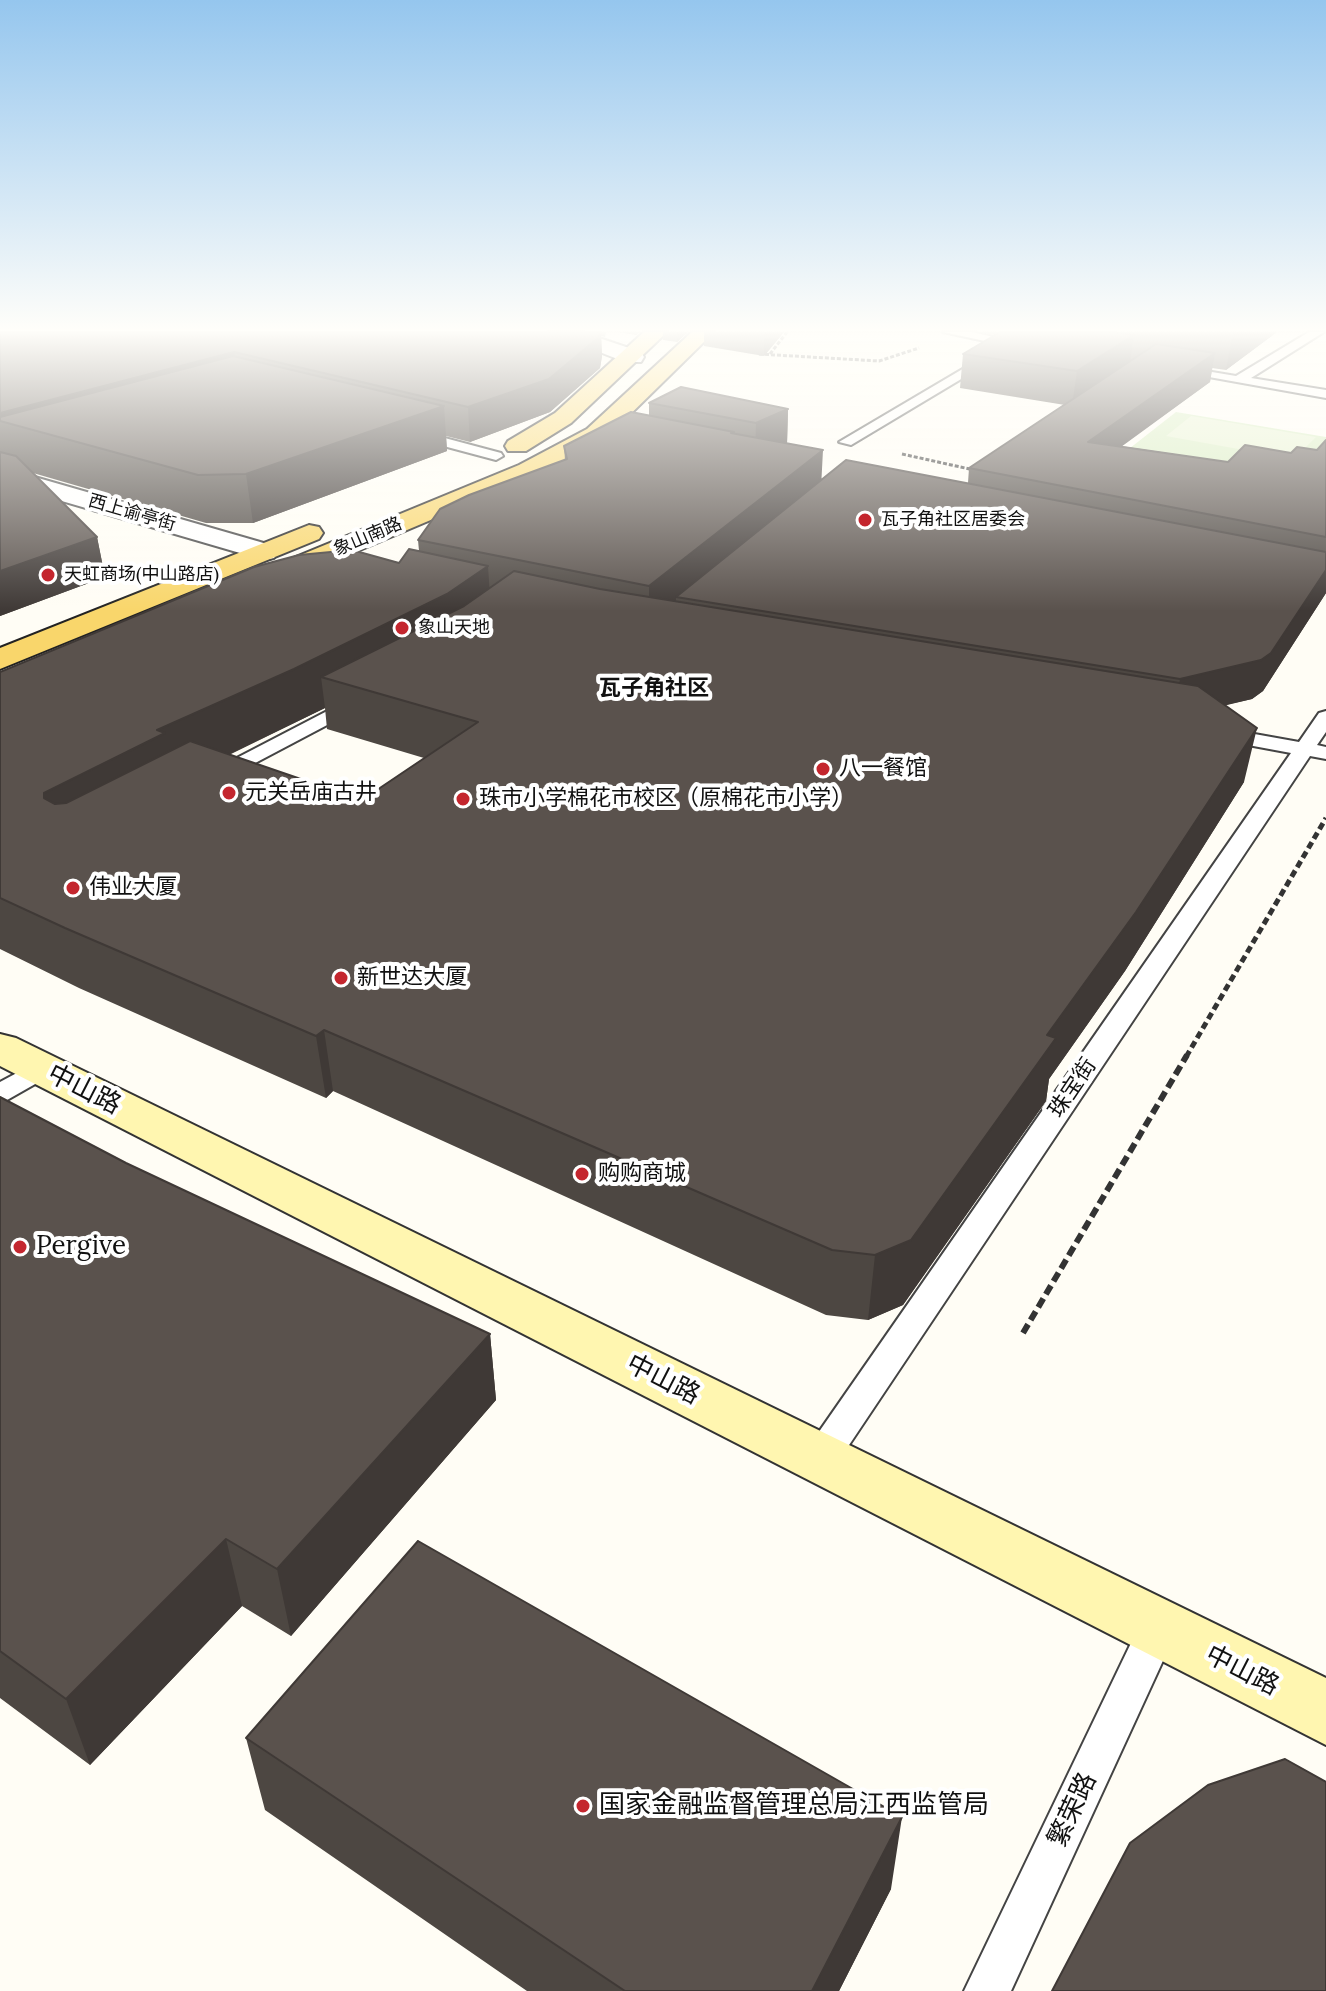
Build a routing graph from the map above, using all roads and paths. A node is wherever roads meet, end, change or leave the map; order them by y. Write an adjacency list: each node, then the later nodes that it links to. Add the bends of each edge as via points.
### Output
1 (551, 425): 6 (main road, 象山南路)
2 (614, 425): 11 (main road, 象山南路, via 604,436 320,567)
3 (877, 425): 5 (lane)
4 (389, 427): 6 (lane)
5 (846, 442): 7 (path)
6 (496, 456): 9 (main road, 象山南路)
7 (986, 472)
8 (0, 475): 9 (street, 西上谕亭街)
9 (264, 552): 10 (main road, 象山南路)
10 (0, 659)
11 (29, 679)
12 (376, 692): 16 (lane)
13 (1326, 717): 15 (lane, 珠宝街)
14 (1196, 730): 15 (lane)
15 (1315, 751): 20 (lane, 珠宝街)
16 (195, 786)
17 (1326, 818): 19 (path)
18 (14, 1071): 20 (main road, 中山路)
19 (1023, 1333)
20 (820, 1459): 21 (main road, 中山路)
21 (1158, 1628): 22 (main road, 中山路); 23 (lane, 繁荣路)
22 (1326, 1713)
23 (987, 1991)

